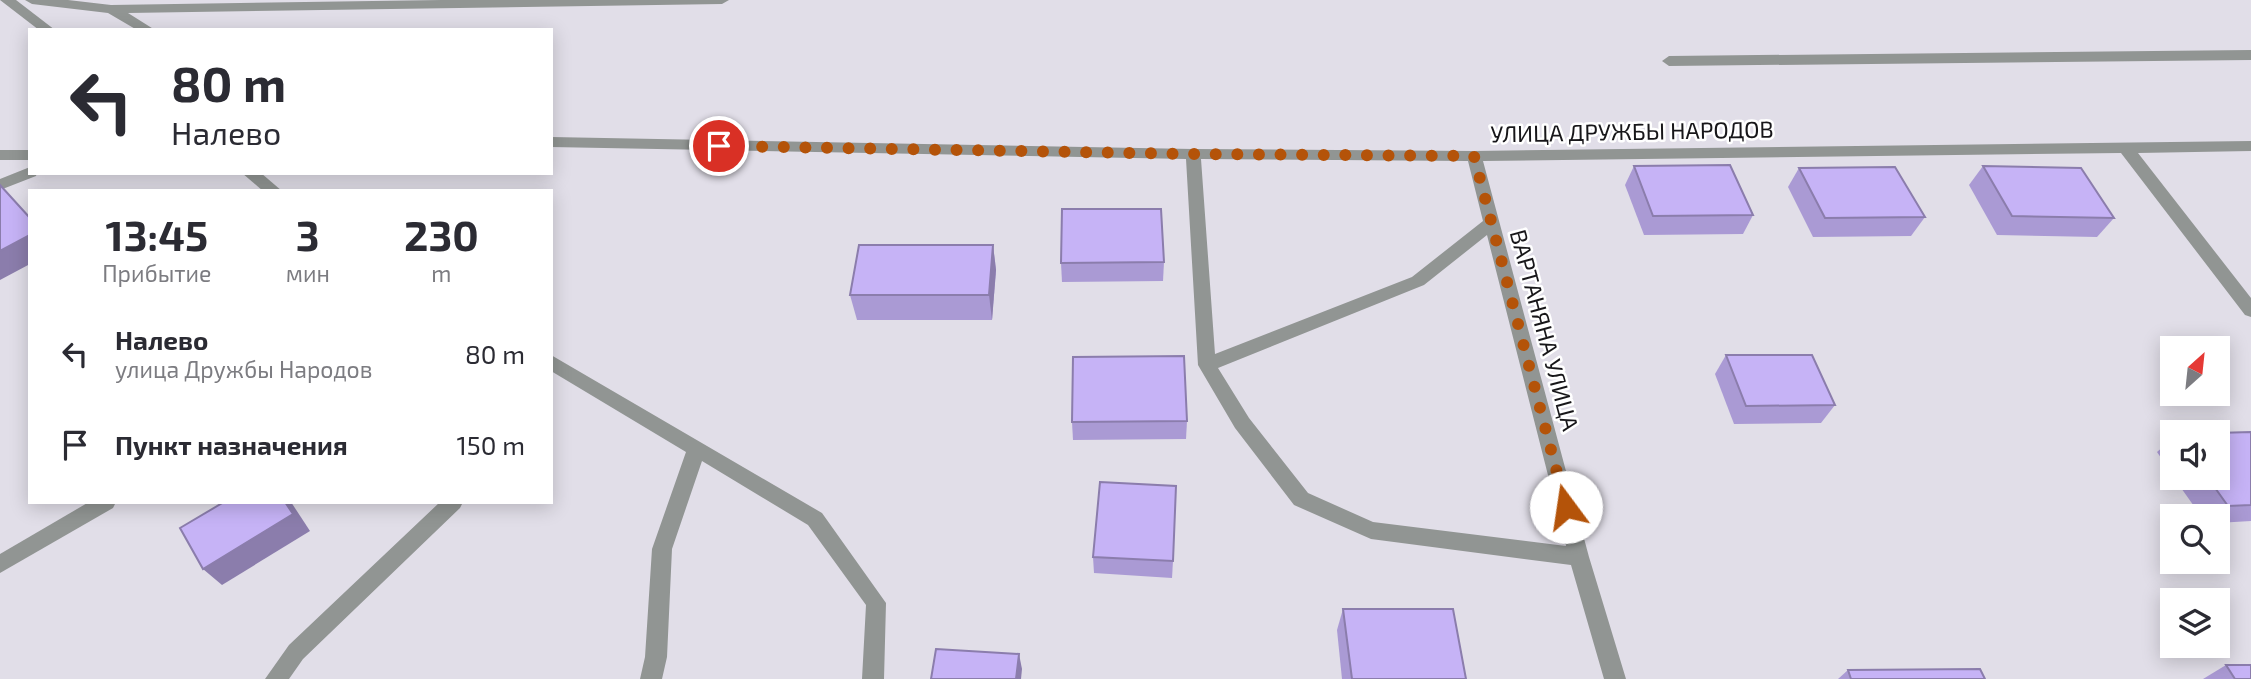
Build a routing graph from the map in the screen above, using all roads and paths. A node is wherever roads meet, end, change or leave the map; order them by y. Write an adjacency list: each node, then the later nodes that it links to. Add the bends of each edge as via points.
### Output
1 (7, 0): 5 (street)
2 (32, 0): 4 (street)
3 (722, 0): 4 (street)
4 (111, 9): 6 (street)
5 (45, 28)
6 (144, 28)
7 (2251, 55): 8 (street)
8 (1669, 61)
9 (553, 142): 12 (street, УЛИЦА ДРУЖБЫ НАРОДОВ)
10 (2251, 146): 11 (street, УЛИЦА ДРУЖБЫ НАРОДОВ)
11 (2126, 148): 15 (street, УЛИЦА ДРУЖБЫ НАРОДОВ); 21 (street)
12 (1193, 154): 15 (street, УЛИЦА ДРУЖБЫ НАРОДОВ); 23 (street)
13 (0, 155): 14 (street)
14 (28, 155)
15 (1474, 156): 20 (street, ВАРТАНЯНА УЛИЦА)
16 (28, 173): 18 (street)
17 (253, 175): 19 (street)
18 (0, 185)
19 (271, 189)
20 (1492, 222): 23 (street, via 1418,281); 27 (street, ВАРТАНЯНА УЛИЦА)
21 (2251, 310)
22 (553, 365): 24 (street)
23 (1207, 365): 27 (street, via 1242,423 1301,499 1371,530)
24 (696, 448): 30 (street, via 662,550); 31 (street, via 815,519 876,603)
25 (103, 504): 28 (street)
26 (451, 504): 29 (street, via 296,652)
27 (1579, 557): 32 (street, ВАРТАНЯНА УЛИЦА)
28 (0, 564)
29 (276, 679)
30 (651, 679)
31 (873, 679)
32 (1615, 679)

